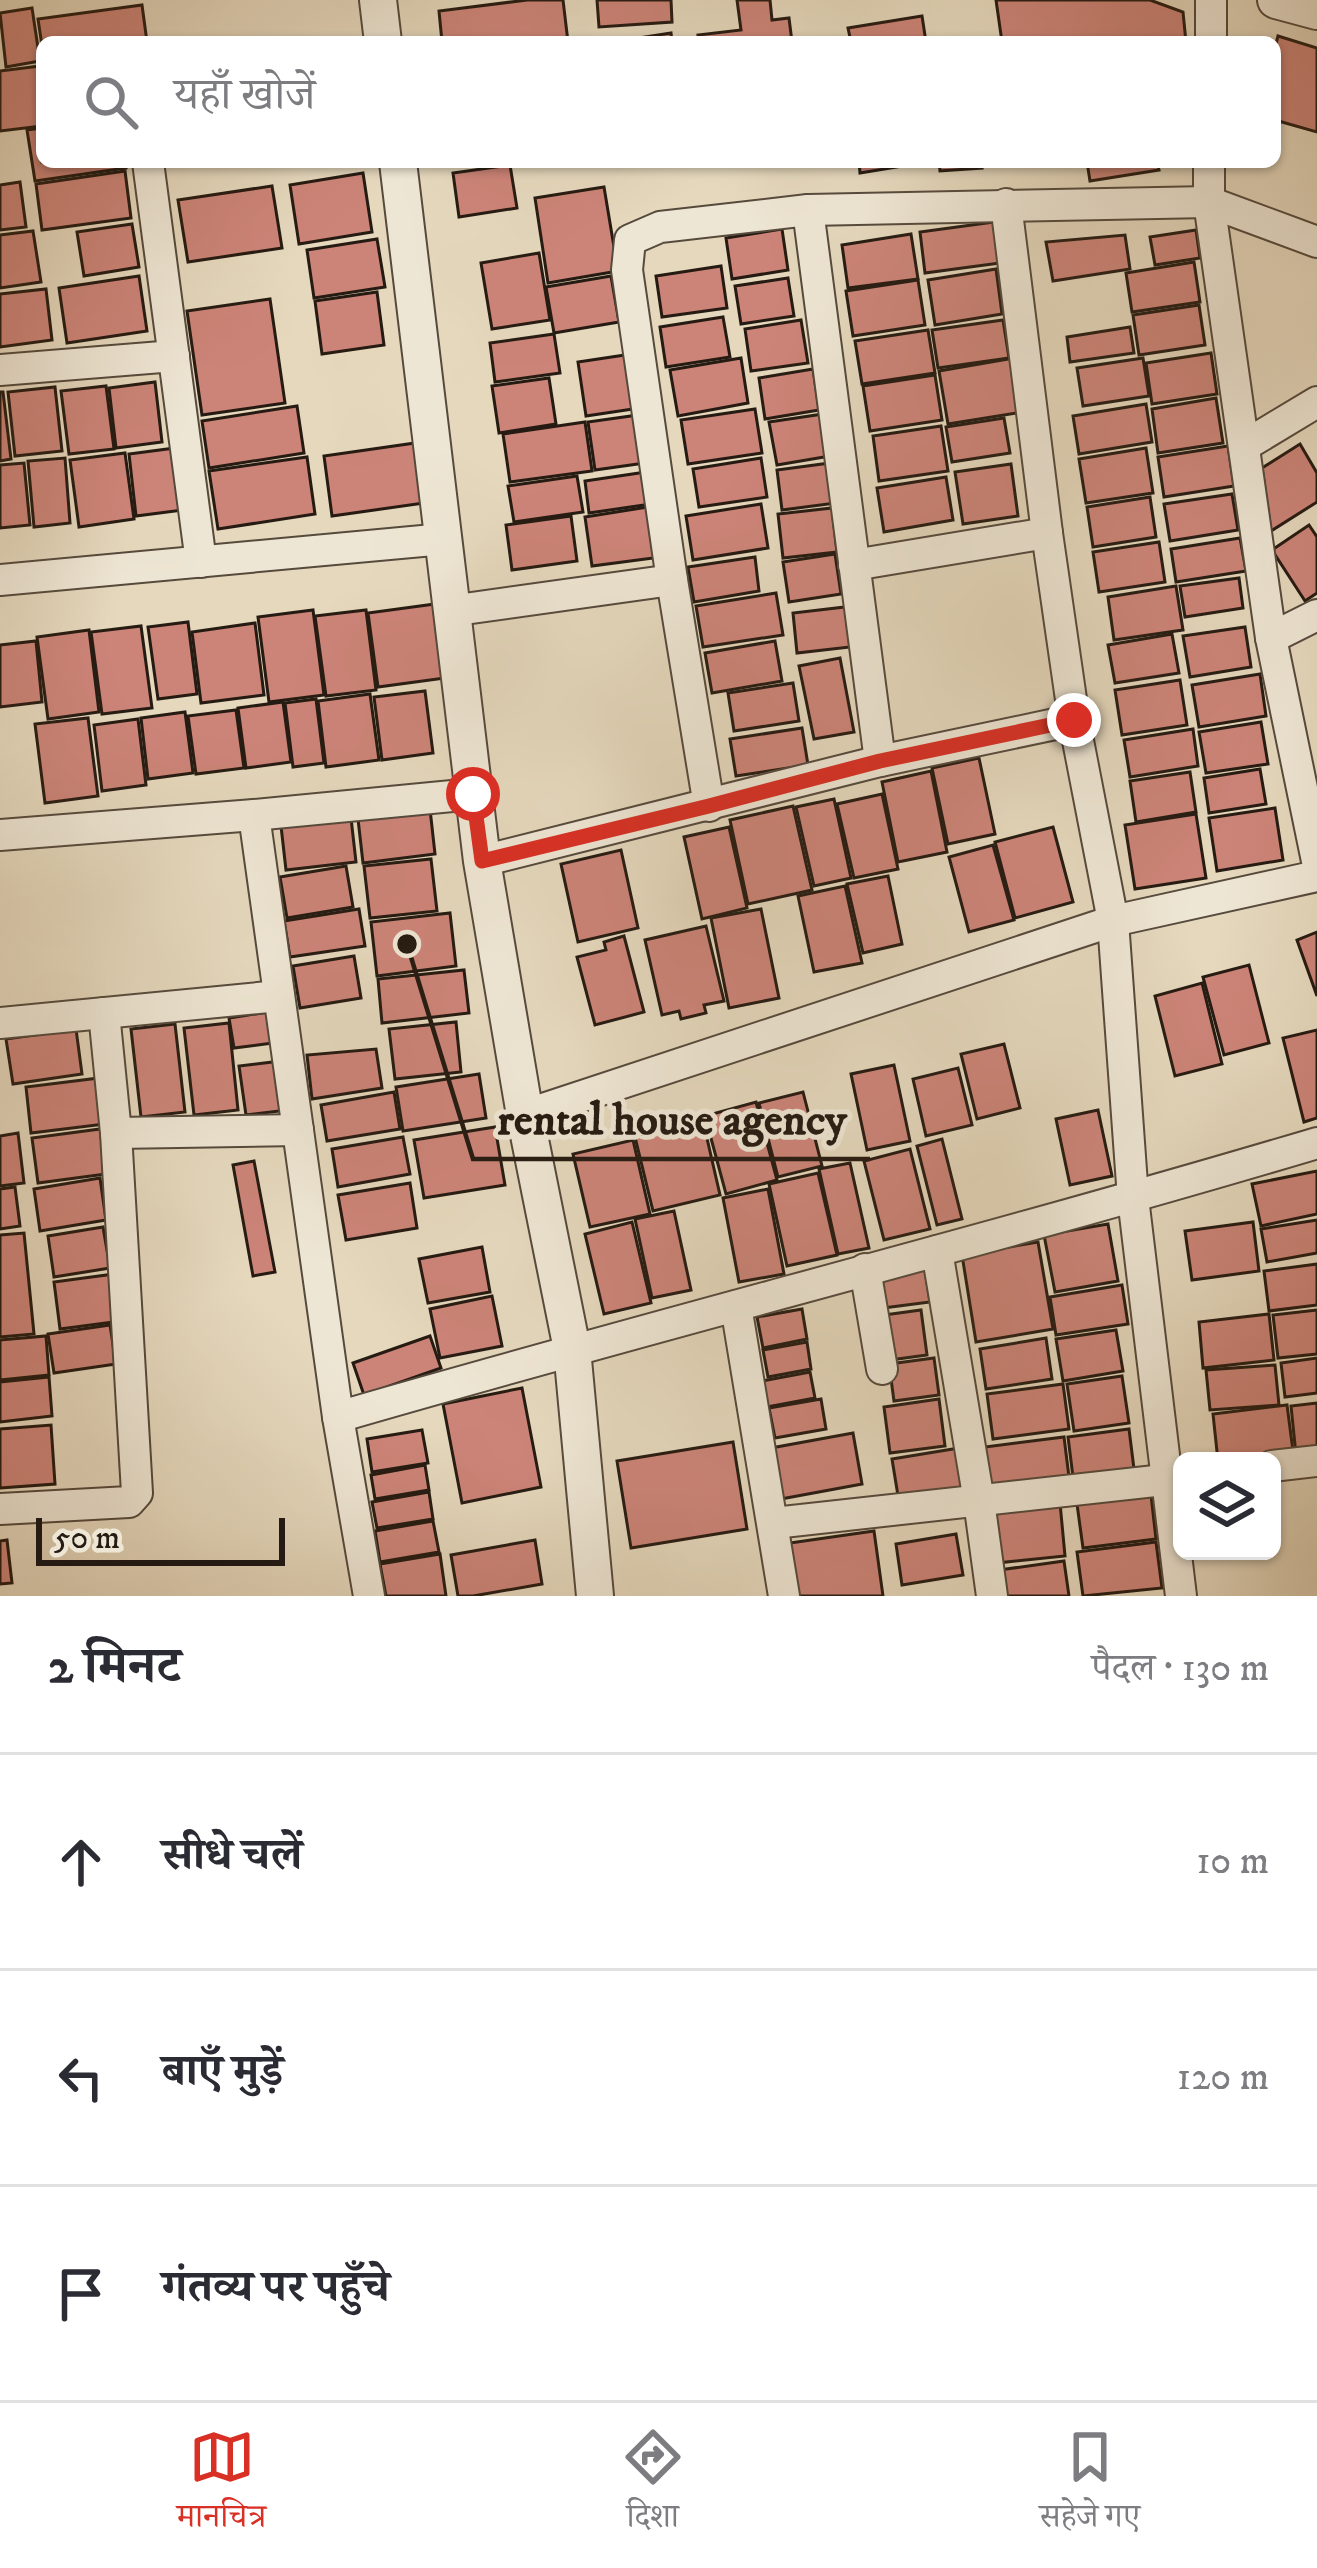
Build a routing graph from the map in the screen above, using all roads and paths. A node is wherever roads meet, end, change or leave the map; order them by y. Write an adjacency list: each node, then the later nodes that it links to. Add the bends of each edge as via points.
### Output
1 (378, 0): 5 (street)
2 (1211, 0): 6 (street)
3 (1276, 0): 4 (street)
4 (1317, 11)
5 (382, 36)
6 (1211, 36)
7 (149, 168): 14 (street)
8 (399, 168): 19 (street)
9 (1209, 168): 10 (street)
10 (1209, 202): 11 (street); 13 (street); 17 (street)
11 (1006, 205): 12 (street); 18 (street)
12 (808, 210): 21 (street); 23 (street, via 661,227 630,240 627,270)
13 (1317, 242)
14 (174, 356): 15 (street); 20 (street)
15 (0, 370)
16 (1317, 402): 17 (street)
17 (1244, 446): 26 (street)
18 (1047, 533): 21 (street); 27 (street)
19 (444, 539): 20 (street); 24 (street)
20 (201, 562): 22 (street)
21 (854, 565): 28 (street)
22 (0, 580)
23 (671, 580): 24 (street); 30 (street)
24 (450, 611): 29 (street)
25 (1317, 615): 26 (street)
26 (1270, 638): 34 (street)
27 (1074, 720): 28 (street); 36 (street)
28 (880, 761): 30 (street)
29 (473, 794): 31 (street); 33 (street)
30 (709, 806): 33 (street)
31 (254, 815): 32 (street); 37 (street)
32 (0, 835)
33 (482, 861): 40 (street)
34 (1317, 861)
35 (1317, 876): 36 (street)
36 (1113, 921): 40 (street); 44 (street)
37 (279, 996): 38 (street); 41 (street)
38 (104, 1013): 39 (street); 42 (street)
39 (0, 1023)
40 (525, 1115): 48 (street)
41 (298, 1130): 42 (street); 50 (street)
42 (116, 1133): 56 (street, via 136,1497)
43 (1317, 1143): 44 (street)
44 (1133, 1198): 45 (street); 53 (street)
45 (937, 1251): 46 (street); 55 (street)
46 (865, 1269): 47 (street); 49 (street)
47 (736, 1306): 48 (street); 57 (street)
48 (572, 1349): 50 (street); 60 (street)
49 (882, 1369)
50 (338, 1417): 59 (street)
51 (1317, 1460): 52 (street)
52 (1281, 1465)
53 (1173, 1472)
54 (1173, 1479): 55 (street)
55 (979, 1502): 57 (street); 62 (street)
56 (0, 1509)
57 (774, 1523): 61 (street)
58 (1179, 1560): 63 (street)
59 (369, 1596)
60 (596, 1596)
61 (784, 1596)
62 (992, 1596)
63 (1181, 1596)

